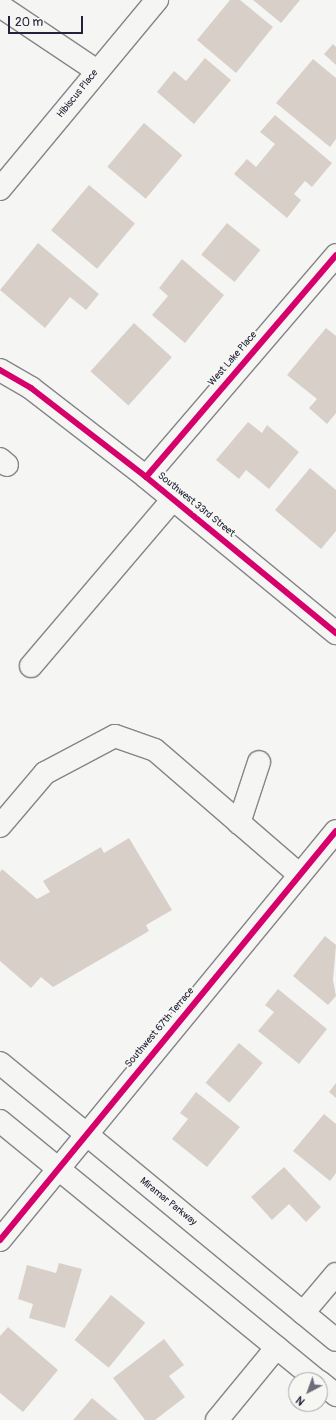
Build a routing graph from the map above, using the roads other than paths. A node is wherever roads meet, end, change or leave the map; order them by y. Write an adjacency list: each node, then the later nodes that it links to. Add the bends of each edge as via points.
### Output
1 (157, 0): 3 (street, Hibiscus Place)
2 (0, 6): 3 (street)
3 (97, 71): 4 (street, Hibiscus Place)
4 (0, 189)
5 (335, 259): 7 (street, West Lake Place)
6 (0, 370): 7 (street, Southwest 33rd Street, via 31,388)
7 (146, 477): 8 (street, Southwest 33rd Street)
8 (173, 499): 9 (street, Southwest 33rd Street); 10 (street)
9 (336, 633)
10 (32, 666)
11 (259, 762): 12 (street)
12 (239, 823): 13 (street, via 155,750 115,736 46,772); 15 (street)
13 (0, 826)
14 (336, 831): 15 (street, Southwest 67th Terrace)
15 (300, 875): 18 (street, Southwest 67th Terrace)
16 (0, 1063): 18 (street, Miramar Parkway)
17 (0, 1121): 19 (street)
18 (85, 1134): 19 (street, Southwest 67th Terrace); 22 (street, Miramar Parkway)
19 (58, 1168): 20 (street, Southwest 67th Terrace); 24 (street)
20 (1, 1238)
21 (336, 1274): 22 (street)
22 (303, 1313): 23 (street, Miramar Parkway)
23 (336, 1340)
24 (277, 1347): 25 (street); 28 (street)
25 (307, 1372)
26 (328, 1388): 27 (street)
27 (336, 1395)
28 (217, 1420)

